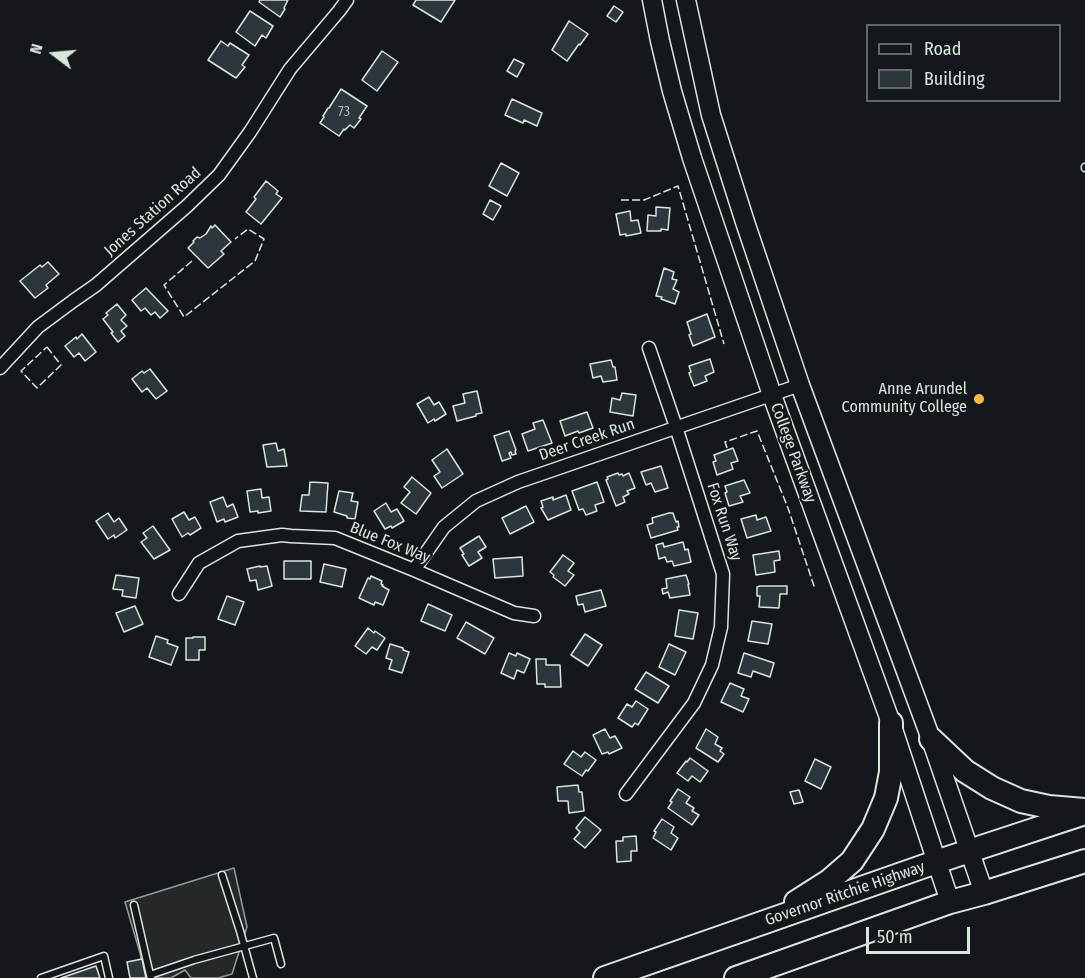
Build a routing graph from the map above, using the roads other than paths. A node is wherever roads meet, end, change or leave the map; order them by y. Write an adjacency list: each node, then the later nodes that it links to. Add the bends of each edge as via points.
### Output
1 (347, 0): 5 (street, Jones Station Road, via 290,69 219,175 96,285 38,327)
2 (652, 0): 7 (main road, College Parkway, via 688,147)
3 (687, 4): 6 (main road, College Parkway, via 711,115)
4 (649, 348): 8 (street, Fox Run Way)
5 (0, 368)
6 (800, 386): 7 (street, Deer Creek Run); 13 (main road, College Parkway)
7 (772, 395): 8 (street, Deer Creek Run); 12 (main road, College Parkway)
8 (676, 427): 9 (street, Deer Creek Run, via 518,482 476,501 444,527); 14 (street, Fox Run Way, via 723,574 721,627 712,665 694,703)
9 (414, 570): 10 (street, Blue Fox Way, via 335,538 282,535 238,541 212,555 199,563); 11 (street, Blue Fox Way, via 514,613)
10 (179, 594)
11 (534, 616)
12 (891, 723): 18 (main road, College Parkway); 23 (highway, via 891,772 886,798 865,843 829,881)
13 (931, 740): 15 (highway, via 965,771 992,788 1021,801); 16 (main road, College Parkway)
14 (626, 794)
15 (1085, 812): 16 (highway, Governor Ritchie Highway)
16 (969, 851): 18 (highway, Governor Ritchie Highway); 20 (main road, College Parkway)
17 (1085, 861): 20 (highway)
18 (936, 862): 21 (main road, College Parkway); 23 (highway, Governor Ritchie Highway)
19 (222, 875): 24 (lane)
20 (984, 893): 21 (highway)
21 (950, 902): 31 (highway)
22 (134, 905): 26 (lane)
23 (766, 922): 30 (highway, Governor Ritchie Highway)
24 (245, 946): 25 (lane, via 273,938); 26 (lane); 29 (lane)
25 (281, 964)
26 (151, 977)
27 (41, 978): 28 (lane, via 104,956)
28 (109, 978)
29 (253, 978)
30 (605, 978)
31 (736, 978)

